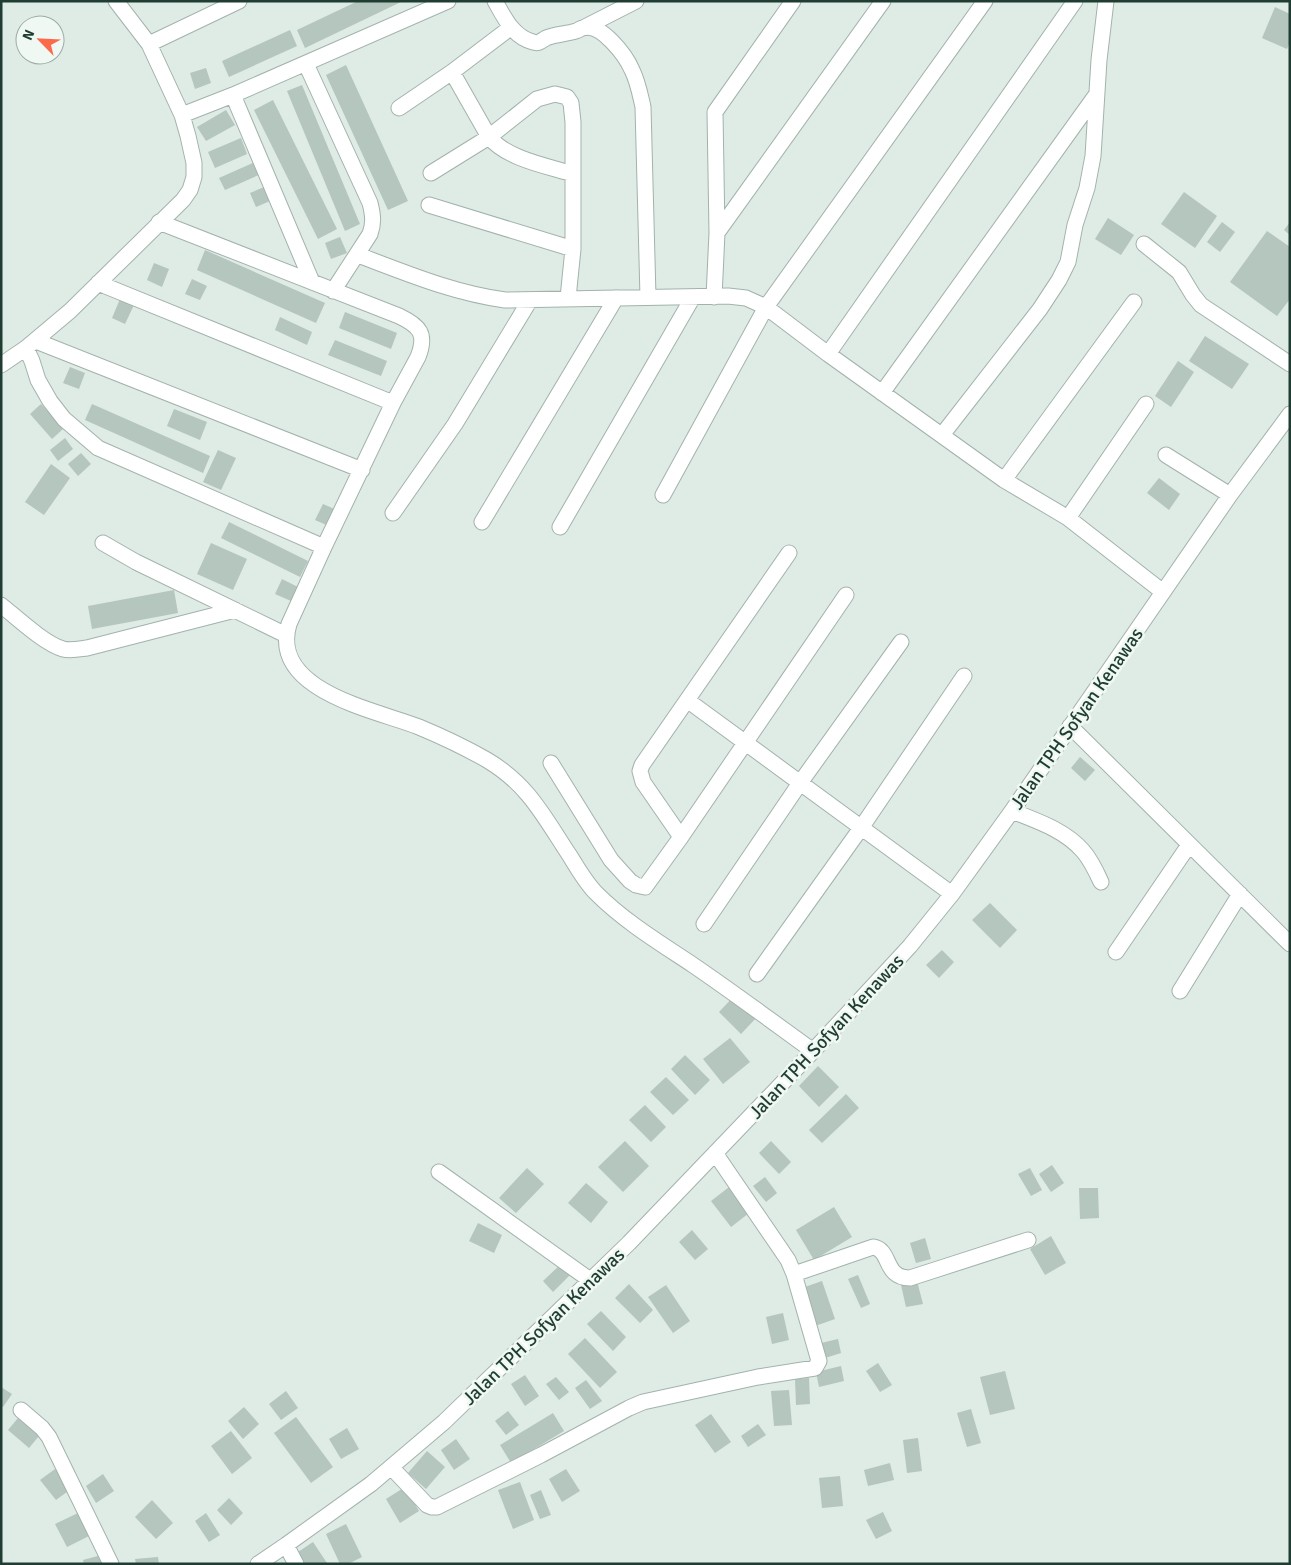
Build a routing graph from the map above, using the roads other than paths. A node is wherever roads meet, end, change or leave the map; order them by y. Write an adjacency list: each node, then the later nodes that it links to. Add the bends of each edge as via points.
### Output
1 (116, 1): 13 (street)
2 (238, 1): 13 (street)
3 (448, 1): 14 (street)
4 (495, 1): 12 (street)
5 (636, 1): 11 (street)
6 (793, 1): 25 (street, via 714,112)
7 (884, 1): 25 (street)
8 (985, 1): 39 (street)
9 (1075, 1): 41 (street)
10 (1106, 1): 17 (street)
11 (585, 27): 12 (street, via 542,42 525,39); 32 (street, via 609,38 632,68 643,106)
12 (510, 28): 15 (street)
13 (149, 44): 19 (street)
14 (306, 64): 16 (street); 28 (street, via 373,213 370,234)
15 (452, 72): 18 (street); 20 (street)
16 (233, 95): 19 (street); 30 (street)
17 (1096, 95): 44 (street); 48 (street, via 1093,156 1087,188 1068,262 1060,280)
18 (398, 108)
19 (182, 115): 24 (street, via 194,163 194,177 190,190)
20 (489, 137): 21 (street); 22 (street, via 507,152); 22 (street, via 537,99 555,94 567,97 573,122)
21 (431, 173)
22 (573, 174): 27 (street)
23 (429, 204): 27 (street)
24 (159, 222): 29 (street); 30 (street)
25 (717, 233): 34 (street)
26 (1144, 244): 42 (street, via 1179,272 1201,305)
27 (573, 248): 35 (street)
28 (358, 255): 31 (street); 37 (street, via 443,287 505,300)
29 (98, 282): 40 (street); 45 (street)
30 (312, 282): 31 (street)
31 (334, 291): 45 (street, via 417,326 421,334 421,349)
32 (648, 297): 33 (street); 36 (street)
33 (693, 297): 34 (street); 57 (street)
34 (714, 297): 39 (street, via 746,298)
35 (568, 298): 36 (street); 37 (street)
36 (616, 298): 56 (street)
37 (530, 300): 54 (street, via 455,424)
38 (1134, 302): 51 (street)
39 (766, 307): 41 (street); 52 (street)
40 (31, 345): 43 (street); 50 (street); 59 (street, via 38,380 50,401 64,419 98,448)
41 (828, 354): 44 (street)
42 (1290, 364)
43 (1, 365)
44 (882, 393): 48 (street)
45 (393, 403): 50 (street)
46 (1146, 404): 55 (street)
47 (1290, 414): 53 (street, Jalan TPH Sofyan Kenawas)
48 (942, 435): 51 (street)
49 (1166, 455): 53 (street)
50 (362, 470): 59 (street)
51 (1004, 480): 55 (street)
52 (663, 495)
53 (1230, 495): 61 (street, Jalan TPH Sofyan Kenawas)
54 (393, 513)
55 (1068, 518): 61 (street)
56 (482, 522)
57 (560, 528)
58 (103, 543): 64 (street)
59 (324, 546): 65 (street)
60 (789, 553): 68 (street)
61 (1163, 592): 69 (street, Jalan TPH Sofyan Kenawas)
62 (846, 595): 70 (street)
63 (1, 605): 64 (street, via 49,643 73,650)
64 (235, 610): 65 (street)
65 (286, 635): 85 (street, via 288,654 294,665 318,687 440,736 503,770 538,805 594,891 609,906)
66 (901, 642): 72 (street)
67 (964, 676): 74 (street)
68 (687, 700): 70 (street); 75 (street, via 640,771 643,782)
69 (1070, 726): 73 (street, Jalan TPH Sofyan Kenawas); 76 (street)
70 (744, 743): 72 (street); 75 (street)
71 (550, 763): 75 (street, via 611,860 636,885 648,884)
72 (800, 783): 74 (street); 80 (street)
73 (1012, 811): 77 (street, via 1055,830 1073,842 1083,851); 78 (street, Jalan TPH Sofyan Kenawas)
74 (861, 828): 78 (street); 83 (street)
75 (681, 837)
76 (1188, 845): 79 (street); 82 (street)
77 (1101, 882)
78 (952, 894): 85 (street, Jalan TPH Sofyan Kenawas, via 910,946)
79 (1240, 894): 81 (street); 84 (street)
80 (704, 924)
81 (1290, 944)
82 (1116, 952)
83 (757, 974)
84 (1180, 991)
85 (813, 1051): 86 (street, Jalan TPH Sofyan Kenawas)
86 (715, 1153): 89 (street, via 788,1260); 90 (street, Jalan TPH Sofyan Kenawas)
87 (439, 1172): 90 (street)
88 (1028, 1240): 89 (street, via 910,1278 897,1276 881,1250 873,1246)
89 (794, 1274): 92 (street, via 819,1361 813,1369 758,1377 643,1402 437,1507 427,1505)
90 (590, 1280): 92 (street, Jalan TPH Sofyan Kenawas, via 444,1422)
91 (21, 1410): 94 (street, via 49,1437)
92 (391, 1467): 93 (street, Jalan TPH Sofyan Kenawas)
93 (286, 1545): 95 (street, Jalan TPH Sofyan Kenawas); 96 (street)
94 (111, 1564)
95 (258, 1564)
96 (296, 1564)

